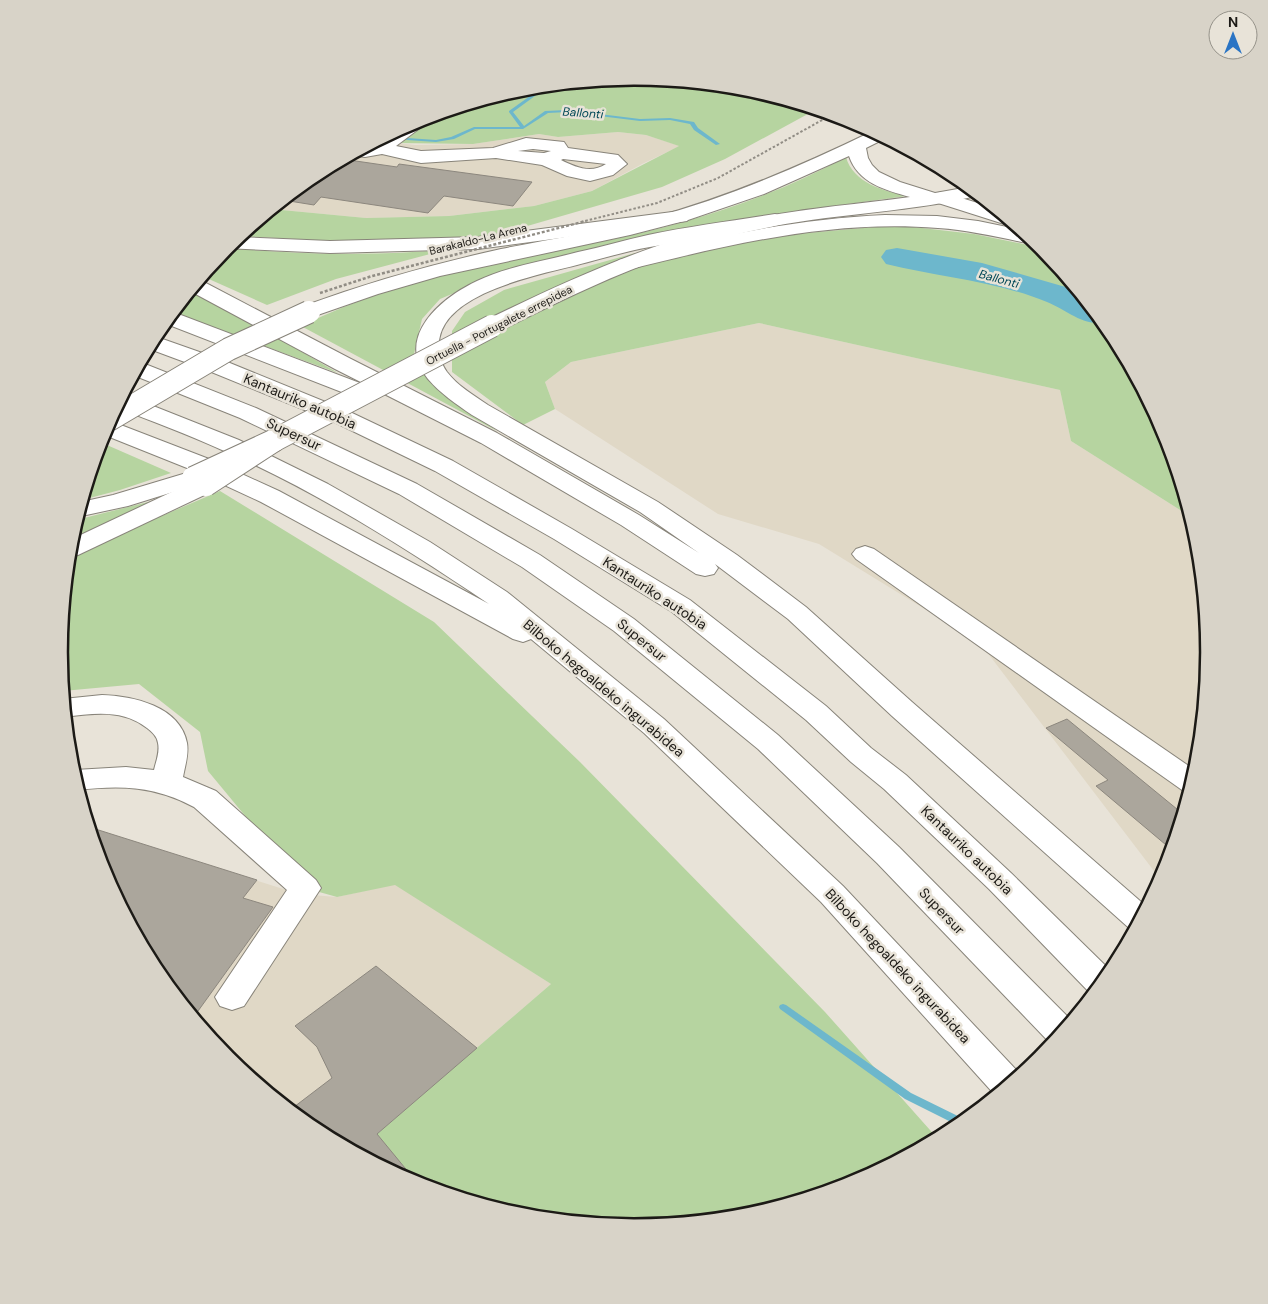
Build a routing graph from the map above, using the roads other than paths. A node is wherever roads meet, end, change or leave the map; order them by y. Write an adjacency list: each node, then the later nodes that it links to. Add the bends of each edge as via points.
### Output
1 (872, 138): 3 (main road)
2 (392, 140): 4 (main road)
3 (857, 146): 8 (main road, via 859,163 875,178); 10 (main road, via 774,185)
4 (382, 149): 5 (main road); 6 (main road, via 421,157 496,153)
5 (369, 151)
6 (553, 156)
7 (965, 193): 8 (main road, Ortuella - Portugalete errepidea)
8 (940, 198): 9 (main road); 11 (main road, Ortuella - Portugalete errepidea)
9 (993, 214)
10 (680, 217): 13 (main road, via 478,243 330,247); 20 (main road, bridge, via 430,272 313,303)
11 (775, 220): 14 (main road, Ortuella - Portugalete errepidea, via 675,246); 29 (main road, via 639,243 512,275 485,285 459,298 443,312 428,341 429,360 436,374 453,392 649,507 797,612)
12 (1018, 235): 14 (main road, via 925,221 831,222 732,238)
13 (241, 243)
14 (626, 264): 22 (main road, Ortuella - Portugalete errepidea, bridge, via 492,326)
15 (200, 288): 23 (main road, via 489,438)
16 (176, 320): 23 (main road, via 380,400)
17 (158, 345): 34 (main road, Kantauriko autobia, via 342,417 444,466 681,606 795,695 895,782)
18 (142, 370): 36 (main road, Supersur, via 248,413 408,489 532,561 624,624 768,742 895,862)
19 (125, 402): 27 (main road, Bilboko hegoaldeko ingurabidea, via 231,445 319,489 421,547 498,598)
20 (121, 413)
21 (113, 430): 27 (main road, via 190,460 292,507 444,592)
22 (200, 481): 24 (main road); 25 (main road)
23 (572, 487): 29 (main road, via 694,561)
24 (86, 508)
25 (77, 546)
26 (865, 554): 31 (main road)
27 (568, 656): 37 (main road, Bilboko hegoaldeko ingurabidea, via 654,726 832,894)
28 (70, 707): 32 (main road, via 98,703 126,705 148,713 166,727 173,744)
29 (902, 709): 33 (main road)
30 (82, 779): 32 (main road, via 142,777)
31 (1186, 779)
32 (167, 782): 35 (main road, via 205,799 305,888)
33 (1136, 915)
34 (1097, 979)
35 (232, 996)
36 (1058, 1029)
37 (1004, 1081)

